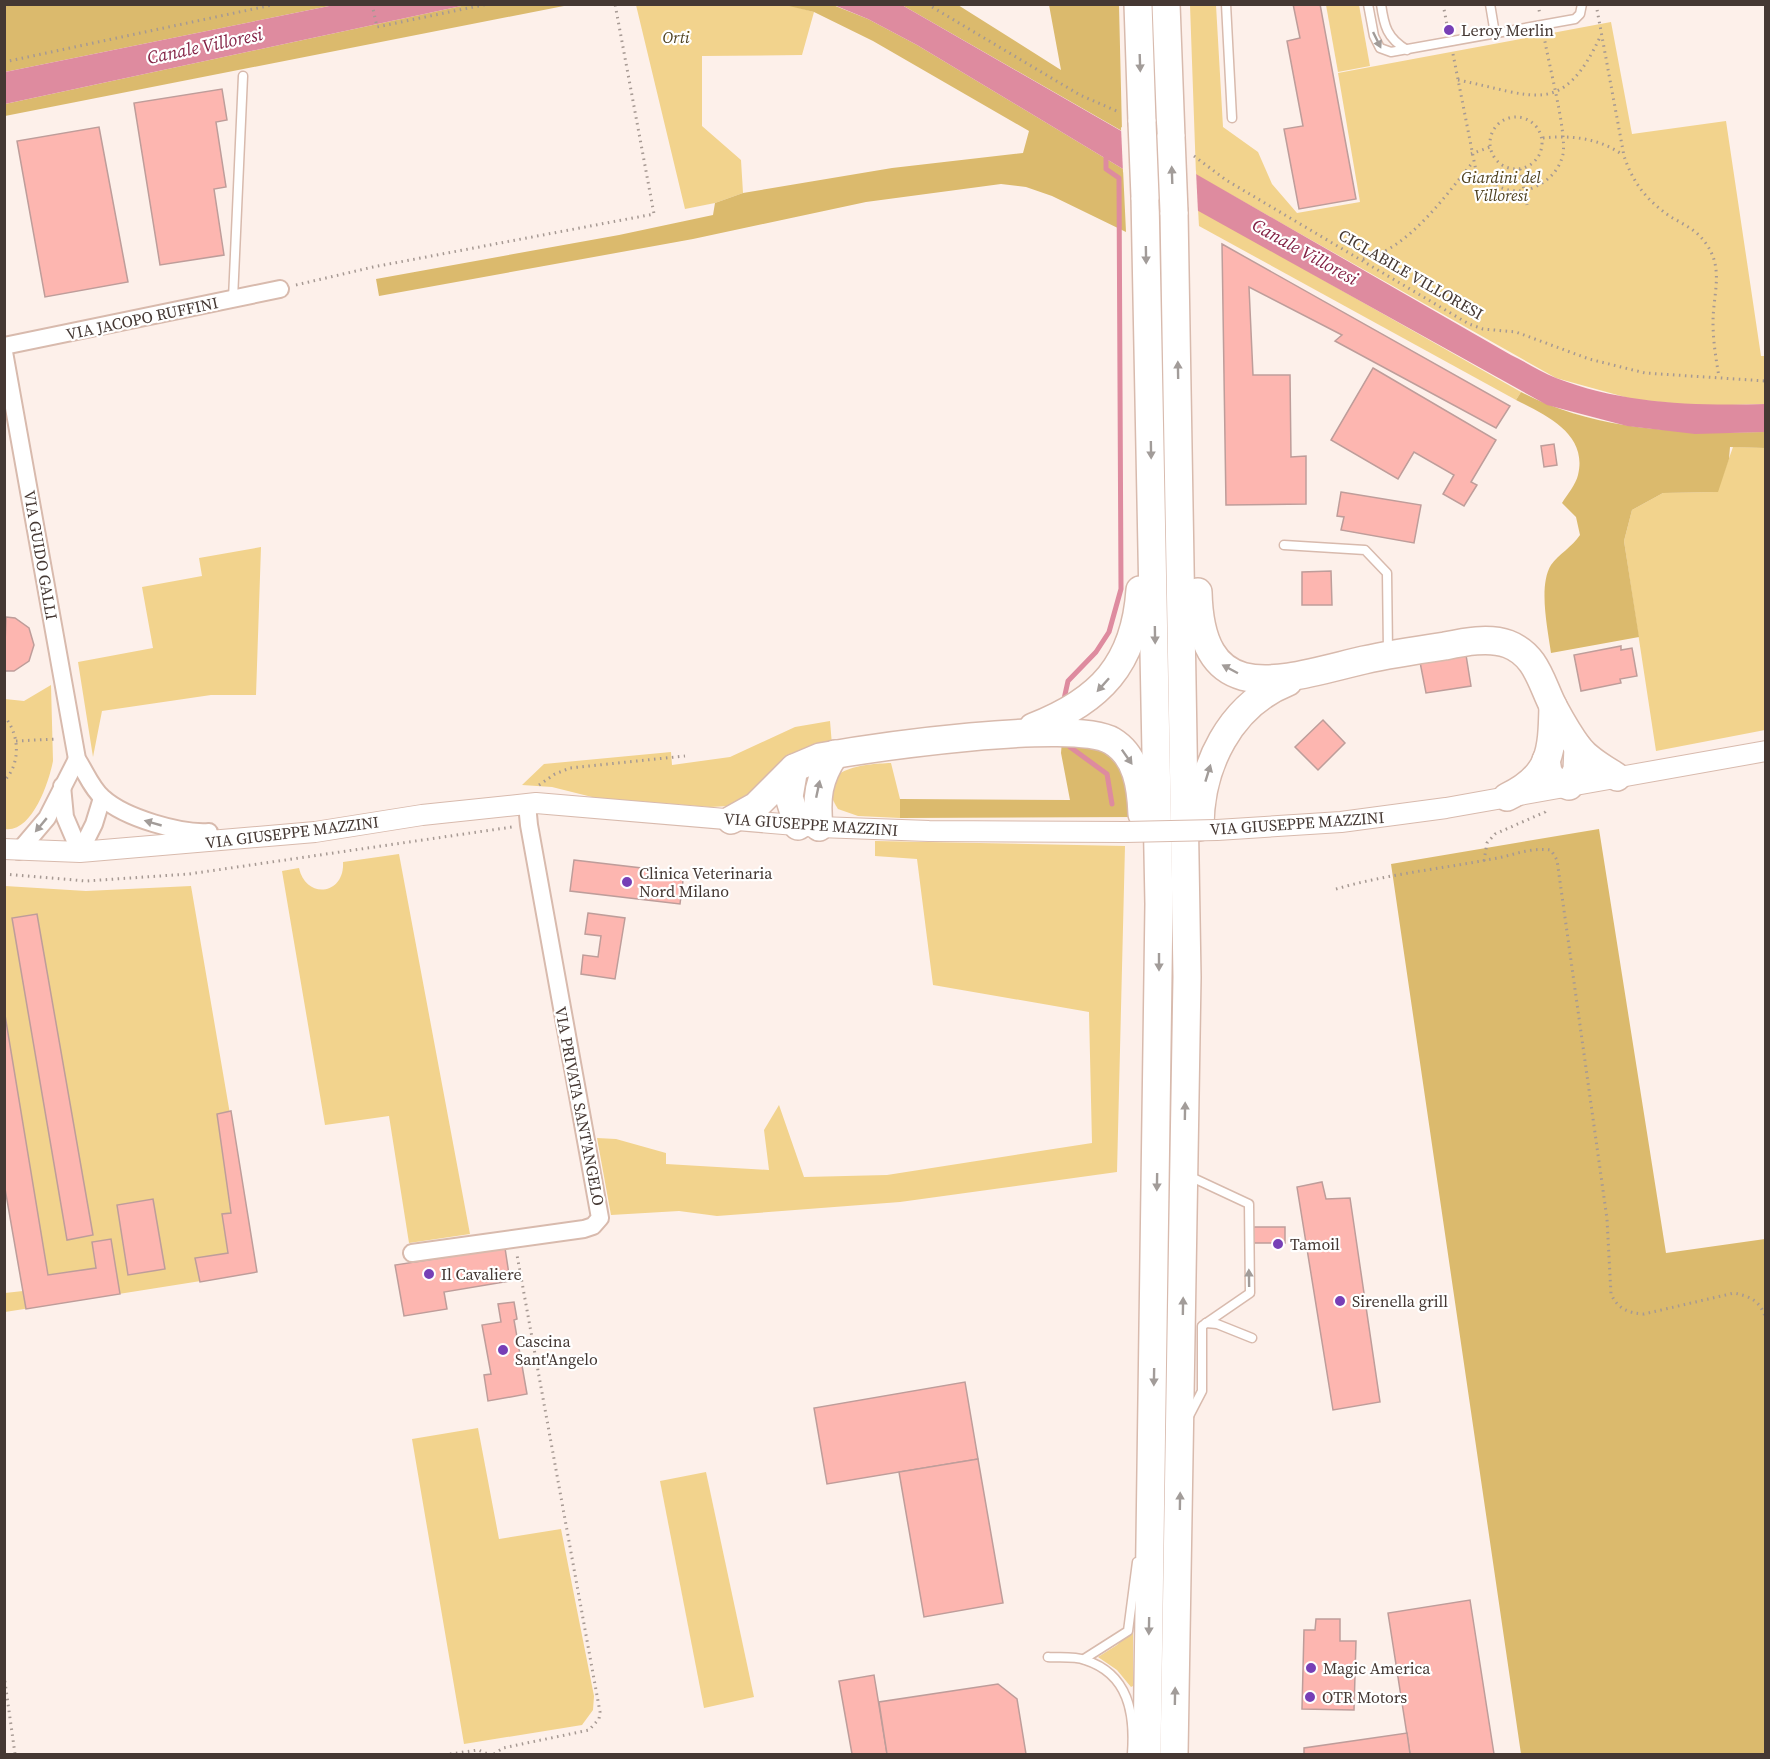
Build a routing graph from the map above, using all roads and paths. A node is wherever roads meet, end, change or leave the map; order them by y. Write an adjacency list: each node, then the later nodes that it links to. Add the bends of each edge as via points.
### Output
1 (277, 4): 22 (path)
2 (372, 4): 3 (path, via 377,27)
3 (488, 4)
4 (615, 4): 40 (path, via 654,214 373,267)
5 (927, 4): 26 (path, via 1080,95)
6 (1138, 4): 46 (highway, one-way to 46, bridge)
7 (1166, 4): 29 (highway)
8 (1175, 4): 29 (highway)
9 (1226, 4): 27 (lane)
10 (1368, 4): 21 (lane, one-way to 21, via 1380,48 1391,52)
11 (1380, 4): 21 (lane, via 1385,30)
12 (1443, 4): 20 (path)
13 (1490, 4): 18 (lane)
14 (1538, 4): 17 (path)
15 (1582, 4): 17 (lane, via 1575,19)
16 (1596, 4): 19 (path)
17 (1542, 25): 18 (lane); 25 (path)
18 (1495, 34): 20 (lane)
19 (1601, 34): 25 (path, via 1587,66 1571,83); 33 (path)
20 (1450, 42): 21 (lane); 24 (path)
21 (1407, 50)
22 (4, 62)
23 (243, 76): 41 (lane)
24 (1458, 80): 25 (path, via 1516,94); 32 (path)
25 (1554, 92): 28 (path)
26 (1106, 104)
27 (1232, 118)
28 (1563, 136): 30 (path); 33 (path, via 1611,146); 37 (path, via 1563,154 1557,171 1542,184)
29 (1171, 137): 47 (highway, one-way to 29, bridge)
30 (1543, 138): 31 (path, via 1535,124 1512,117 1500,122 1492,133); 36 (path, via 1536,162)
31 (1490, 147): 32 (path); 36 (path, via 1501,165)
32 (1471, 154): 35 (path)
33 (1624, 156): 44 (path, via 1630,176 1641,192 1705,242 1715,262 1718,280 1713,342)
34 (1203, 161): 39 (path, CICLABILE VILLORESI, via 1226,180)
35 (1473, 162): 37 (path, via 1476,171 1490,183 1506,191); 39 (path, via 1424,222 1379,256)
36 (1520, 169): 37 (path)
37 (1525, 190): 38 (path)
38 (1527, 205)
39 (1361, 259): 44 (path, CICLABILE VILLORESI, via 1483,329 1524,335 1625,369 1682,377)
40 (279, 289): 41 (street, VIA JACOPO RUFFINI)
41 (233, 299): 42 (street, VIA JACOPO RUFFINI)
42 (4, 346)
43 (4, 352): 54 (street, VIA GUIDO GALLI)
44 (1719, 377): 45 (path, CICLABILE VILLORESI)
45 (1766, 381)
46 (1152, 492): 53 (highway, one-way to 53, via 1140,516 1136,624 1118,666 1095,694 1080,705); 79 (highway, one-way to 79)
47 (1180, 492): 50 (highway, one-way to 47, via 1260,680 1226,669 1214,660 1202,632 1194,527); 80 (highway)
48 (1284, 545): 49 (lane, via 1365,550 1387,573)
49 (1388, 656): 50 (highway); 51 (highway, via 1467,643 1505,643 1532,660)
50 (1306, 675): 80 (highway, one-way to 50, via 1199,894 1200,811 1209,768 1229,727 1243,711 1273,688)
51 (1553, 706): 56 (highway); 61 (highway)
52 (4, 716): 55 (path)
53 (1015, 734): 58 (highway); 79 (highway, one-way to 79, via 1090,733 1113,741 1123,751 1142,793 1144,891)
54 (73, 738): 55 (path); 60 (street, VIA GUIDO GALLI)
55 (16, 741): 64 (path, via 16,760)
56 (1578, 747): 63 (highway); 66 (highway, via 1577,770)
57 (1766, 751): 63 (street, VIA GIUSEPPE MAZZINI)
58 (835, 754): 62 (highway); 72 (highway, one-way to 58, via 820,780)
59 (685, 756): 69 (path, via 570,768 539,785 531,792)
60 (77, 759): 65 (street); 68 (street, VIA GUIDO GALLI)
61 (1546, 760): 66 (highway, via 1548,772); 67 (highway, via 1537,779)
62 (794, 768): 70 (highway, via 756,806); 72 (highway, via 789,797)
63 (1617, 777): 66 (street, VIA GIUSEPPE MAZZINI)
64 (4, 782)
65 (62, 785): 74 (street, one-way to 74, via 47,818); 75 (street, via 65,817)
66 (1560, 788): 67 (street, VIA GIUSEPPE MAZZINI); 76 (path, via 1545,812 1495,834 1486,843)
67 (1507, 797): 72 (street, VIA GIUSEPPE MAZZINI, bridge, via 1386,817 1217,830 929,831)
68 (102, 798): 73 (street, VIA GUIDO GALLI, one-way to 68, via 190,833 141,819); 75 (street)
69 (527, 804): 70 (street, VIA GIUSEPPE MAZZINI); 71 (street, VIA PRIVATA SANT'ANGELO); 73 (street, VIA GIUSEPPE MAZZINI)
70 (731, 820): 72 (street, VIA GIUSEPPE MAZZINI)
71 (529, 825): 77 (path, via 189,874 86,881); 82 (street, VIA PRIVATA SANT'ANGELO, via 600,1218 584,1229)
72 (809, 826)
73 (315, 832): 75 (street, VIA GIUSEPPE MAZZINI)
74 (12, 850): 75 (street, VIA GIUSEPPE MAZZINI)
75 (80, 852)
76 (1484, 861): 78 (path, via 1362,881); 84 (path, via 1536,848 1551,850 1557,860 1607,1219 1611,1294 1616,1305 1630,1313 1644,1314 1734,1293 1759,1303)
77 (4, 874)
78 (1336, 889)
79 (1159, 904): 88 (highway, one-way to 88)
80 (1186, 977): 81 (highway, one-way to 80)
81 (1184, 1174): 85 (lane, one-way to 81, via 1250,1293 1249,1204); 87 (highway, one-way to 81)
82 (514, 1239): 83 (street, VIA PRIVATA SANT'ANGELO); 95 (path, via 600,1712 589,1730 503,1748)
83 (412, 1253)
84 (1766, 1319)
85 (1206, 1323): 86 (lane); 87 (lane, via 1202,1326 1202,1391)
86 (1252, 1338)
87 (1181, 1432): 98 (highway, one-way to 87)
88 (1151, 1546): 90 (lane, via 1137,1561 1128,1631); 97 (highway, one-way to 97)
89 (1048, 1657): 90 (lane)
90 (1084, 1659): 96 (lane, via 1108,1671 1129,1697 1134,1734)
91 (4, 1675): 92 (path)
92 (15, 1755)
93 (450, 1755): 94 (path, via 478,1750)
94 (488, 1755)
95 (494, 1755)
96 (1132, 1755)
97 (1147, 1755)
98 (1174, 1755)

